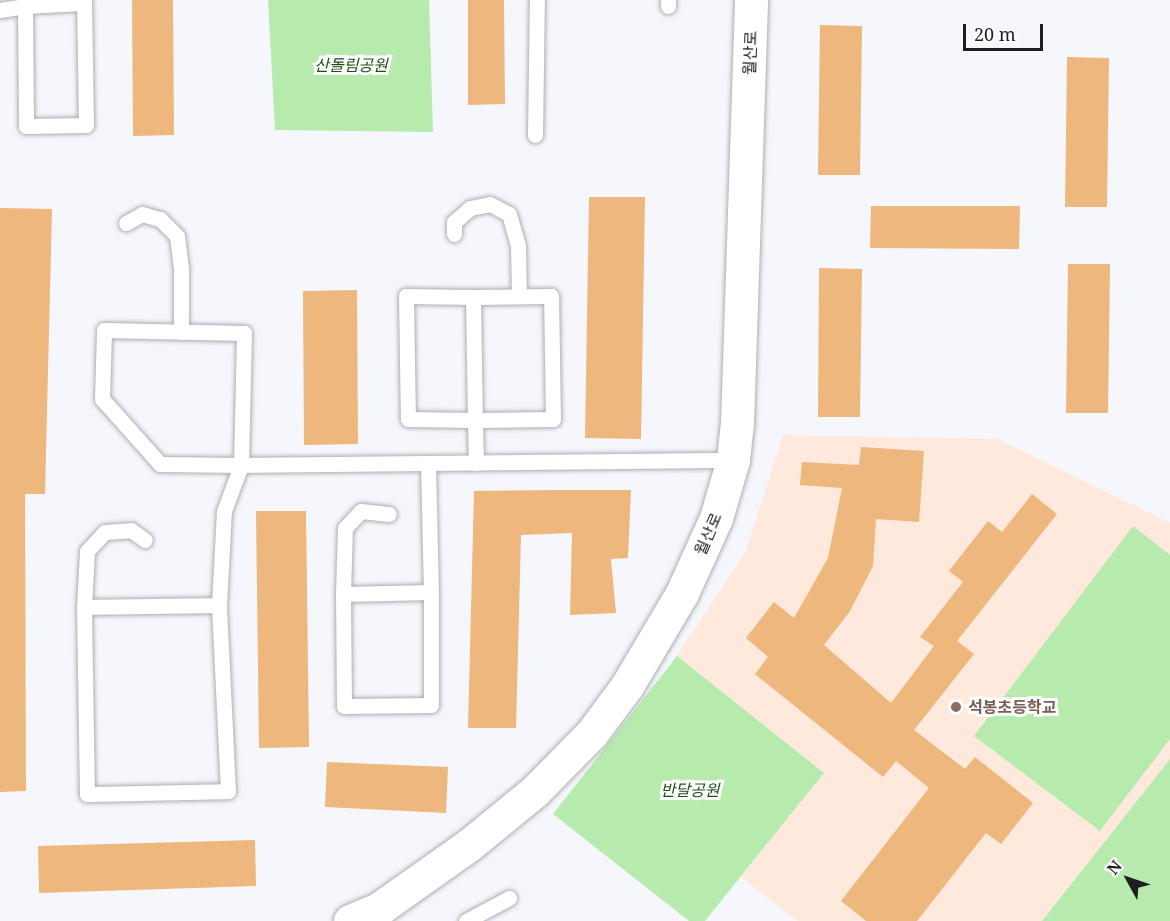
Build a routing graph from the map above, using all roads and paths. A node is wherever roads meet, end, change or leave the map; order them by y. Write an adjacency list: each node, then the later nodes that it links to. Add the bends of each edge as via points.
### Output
1 (537, 0): 6 (lane)
2 (751, 0): 13 (street, 월산로)
3 (83, 2): 4 (lane); 4 (lane, via 86,125 26,126)
4 (25, 6): 5 (lane)
5 (0, 10)
6 (535, 135)
7 (126, 223): 11 (lane, via 142,214 160,219 177,236)
8 (454, 234): 9 (lane, via 454,222 470,208 490,204 509,214 518,246)
9 (519, 296): 10 (lane); 12 (lane, via 551,296 553,419)
10 (472, 297): 12 (lane); 12 (lane, via 406,296 408,419)
11 (181, 332): 16 (lane, via 244,333); 16 (lane, via 104,330 102,399 160,464)
12 (475, 420): 15 (lane)
13 (733, 460): 15 (lane); 24 (street, 월산로, via 717,518 682,593 627,686 592,733 535,791 469,845 380,908)
14 (428, 463): 15 (lane); 16 (lane); 19 (lane)
15 (476, 463)
16 (242, 465): 21 (lane, via 224,511)
17 (389, 514): 20 (lane, via 361,511 345,528)
18 (145, 540): 22 (lane, via 130,530 105,532 87,551)
19 (430, 592): 20 (lane); 20 (lane, via 431,705 344,706)
20 (342, 594)
21 (219, 605): 22 (lane); 22 (lane, via 228,791 87,794)
22 (84, 608)
23 (509, 898): 25 (lane)
24 (350, 921)
25 (466, 921)

